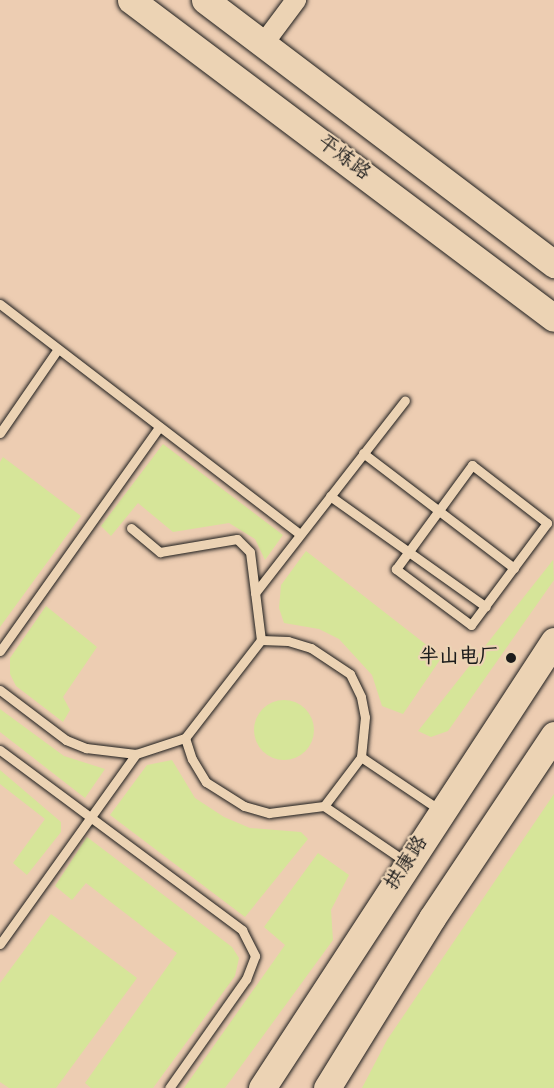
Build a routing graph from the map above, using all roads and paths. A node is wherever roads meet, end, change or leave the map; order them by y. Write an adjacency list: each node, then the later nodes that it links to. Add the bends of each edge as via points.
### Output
1 (131, 0): 7 (street, 平炼路)
2 (205, 0): 4 (street)
3 (296, 0): 4 (street)
4 (264, 44): 5 (street)
5 (554, 264)
6 (0, 304): 8 (lane)
7 (554, 318)
8 (58, 349): 10 (lane); 11 (lane)
9 (405, 400): 12 (lane)
10 (159, 427): 16 (lane); 23 (lane)
11 (0, 433)
12 (363, 453): 13 (lane); 14 (lane)
13 (330, 496): 16 (lane); 17 (lane)
14 (438, 510): 17 (lane); 18 (lane); 18 (lane, via 472,465 547,523)
15 (130, 528): 19 (lane, via 160,552 237,539 250,552)
16 (300, 534): 19 (lane)
17 (407, 551): 20 (lane); 20 (lane, via 396,569 471,625)
18 (514, 568): 20 (lane)
19 (255, 593): 21 (lane)
20 (486, 607)
21 (261, 640): 26 (lane); 29 (lane, via 311,648 350,674 365,717)
22 (554, 641): 31 (street, 拱康路)
23 (0, 651)
24 (0, 690): 28 (lane, via 66,740 86,748)
25 (554, 735): 37 (street, via 432,918)
26 (185, 738): 28 (lane); 30 (lane, via 192,759 207,782 244,806 269,813)
27 (0, 750): 32 (lane)
28 (136, 754): 32 (lane)
29 (361, 757): 30 (lane); 31 (lane)
30 (324, 806): 33 (lane)
31 (442, 811): 33 (street, 拱康路)
32 (90, 818): 34 (lane); 35 (lane, via 242,930 255,956 246,979)
33 (408, 864): 36 (street, 拱康路)
34 (0, 944)
35 (169, 1088)
36 (262, 1088)
37 (327, 1088)

